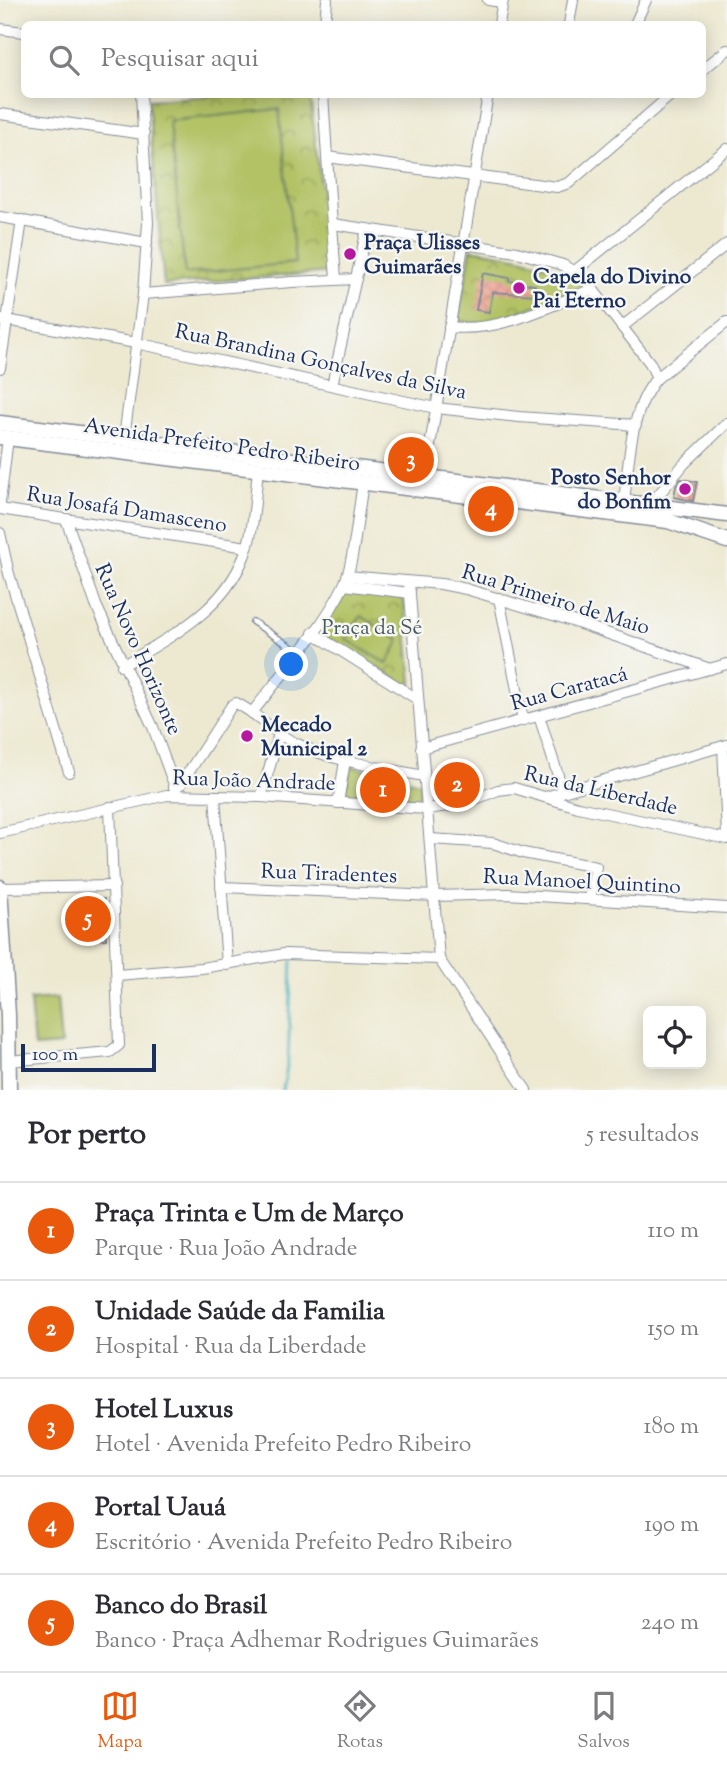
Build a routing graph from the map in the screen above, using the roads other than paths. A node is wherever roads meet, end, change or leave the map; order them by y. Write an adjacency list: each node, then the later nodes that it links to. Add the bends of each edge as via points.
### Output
1 (327, 0): 6 (street)
2 (488, 0): 5 (street)
3 (573, 0): 8 (street)
4 (646, 0): 9 (street)
5 (502, 1): 7 (street)
6 (325, 21)
7 (499, 21)
8 (570, 21)
9 (636, 21)
10 (0, 29): 11 (street)
11 (21, 32)
12 (727, 50): 13 (street)
13 (706, 67)
14 (141, 98): 19 (street)
15 (323, 98): 21 (street)
16 (487, 98): 22 (street)
17 (667, 98): 22 (street, via 563,186)
18 (0, 114): 19 (street)
19 (144, 134): 27 (street)
20 (727, 149): 30 (street)
21 (327, 157): 22 (street); 25 (street)
22 (475, 176): 28 (street)
23 (0, 217): 24 (street)
24 (22, 220): 27 (street); 35 (street)
25 (333, 224): 26 (street); 31 (street)
26 (367, 229): 28 (street); 32 (street)
27 (147, 243): 34 (street)
28 (465, 243): 30 (street, via 540,257); 37 (street)
29 (727, 244): 38 (street)
30 (575, 271): 33 (street)
31 (336, 279): 32 (street); 34 (street)
32 (356, 279): 42 (street)
33 (593, 289): 37 (street, via 490,327); 38 (street)
34 (143, 294): 39 (street)
35 (4, 320): 39 (street, Rua Brandina Gonçalves da Silva); 40 (street)
36 (727, 322): 41 (street)
37 (449, 327): 43 (street)
38 (622, 327): 41 (street)
39 (136, 343): 42 (street, Rua Brandina Gonçalves da Silva); 47 (street)
40 (0, 368)
41 (657, 378): 45 (street, via 643,398)
42 (332, 385): 43 (street, Rua Brandina Gonçalves da Silva)
43 (436, 408): 45 (street, Rua Brandina Gonçalves da Silva); 50 (street)
44 (727, 423): 54 (street, via 684,464)
45 (636, 425): 51 (street)
46 (4, 430): 47 (main road, Avenida Prefeito Pedro Ribeiro); 52 (street)
47 (123, 445): 48 (main road, Avenida Prefeito Pedro Ribeiro)
48 (259, 463): 49 (main road, Avenida Prefeito Pedro Ribeiro); 59 (street)
49 (363, 476): 50 (main road, Avenida Prefeito Pedro Ribeiro); 61 (street)
50 (424, 484): 51 (main road, Avenida Prefeito Pedro Ribeiro); 54 (main road, Avenida Prefeito Pedro Ribeiro)
51 (624, 502): 54 (main road, Avenida Prefeito Pedro Ribeiro)
52 (0, 503)
53 (0, 509): 56 (street, Rua Josafá Damasceno)
54 (649, 512): 55 (main road, Avenida Prefeito Pedro Ribeiro); 58 (main road, Avenida Prefeito Pedro Ribeiro)
55 (727, 515)
56 (66, 519): 59 (street, Rua Josafá Damasceno); 68 (street, Rua Novo Horizonte)
57 (0, 533): 60 (street)
58 (725, 537)
59 (247, 547): 68 (street, via 236,574 211,608)
60 (5, 576): 78 (street)
61 (345, 581): 62 (street, Rua Primeiro de Maio); 65 (street)
62 (409, 587): 63 (street, Rua Primeiro de Maio, via 441,584); 70 (street)
63 (499, 598): 69 (street, Rua Primeiro de Maio); 73 (street)
64 (253, 621): 66 (lane)
65 (313, 633): 66 (street); 70 (street)
66 (299, 652): 71 (street)
67 (727, 664): 69 (street, Rua Caratacá)
68 (122, 666): 80 (street, Rua Novo Horizonte, via 153,727)
69 (710, 669): 72 (street, Rua Caratacá)
70 (417, 699): 76 (street)
71 (252, 713): 74 (street); 80 (street, via 234,703)
72 (539, 716): 73 (street, Rua Caratacá); 81 (street)
73 (523, 720): 76 (street, Rua Caratacá)
74 (279, 734): 77 (street); 83 (street)
75 (725, 745): 81 (street); 89 (street)
76 (421, 747): 79 (street)
77 (345, 761): 79 (street); 85 (street)
78 (69, 772)
79 (424, 776): 87 (street)
80 (176, 790): 82 (street, Rua João Andrade); 86 (street, Rua João Andrade)
81 (563, 791): 84 (street)
82 (215, 796): 83 (street, Rua João Andrade); 92 (street)
83 (261, 797): 85 (street, Rua João Andrade)
84 (545, 797): 87 (street, Rua da Liberdade, via 505,788 463,804); 89 (street, Rua da Liberdade)
85 (338, 803): 87 (street, Rua João Andrade)
86 (110, 807): 88 (street, Rua João Andrade); 91 (street)
87 (426, 809): 90 (street)
88 (0, 833)
89 (727, 837)
90 (429, 839): 94 (street); 95 (street, via 493,843 596,867)
91 (114, 886): 93 (street); 99 (street)
92 (221, 887): 94 (street, Rua Tiradentes); 98 (street)
93 (0, 888): 100 (main road)
94 (435, 896): 95 (street, Rua Manoel Quintino); 97 (street)
95 (590, 899): 96 (street, Rua Manoel Quintino)
96 (727, 908)
97 (439, 959): 98 (street, via 284,954); 103 (street)
98 (227, 965): 99 (street)
99 (117, 975): 101 (street, via 118,1048)
100 (4, 1015): 101 (main road)
101 (8, 1061): 102 (main road)
102 (9, 1090)
103 (526, 1090)

